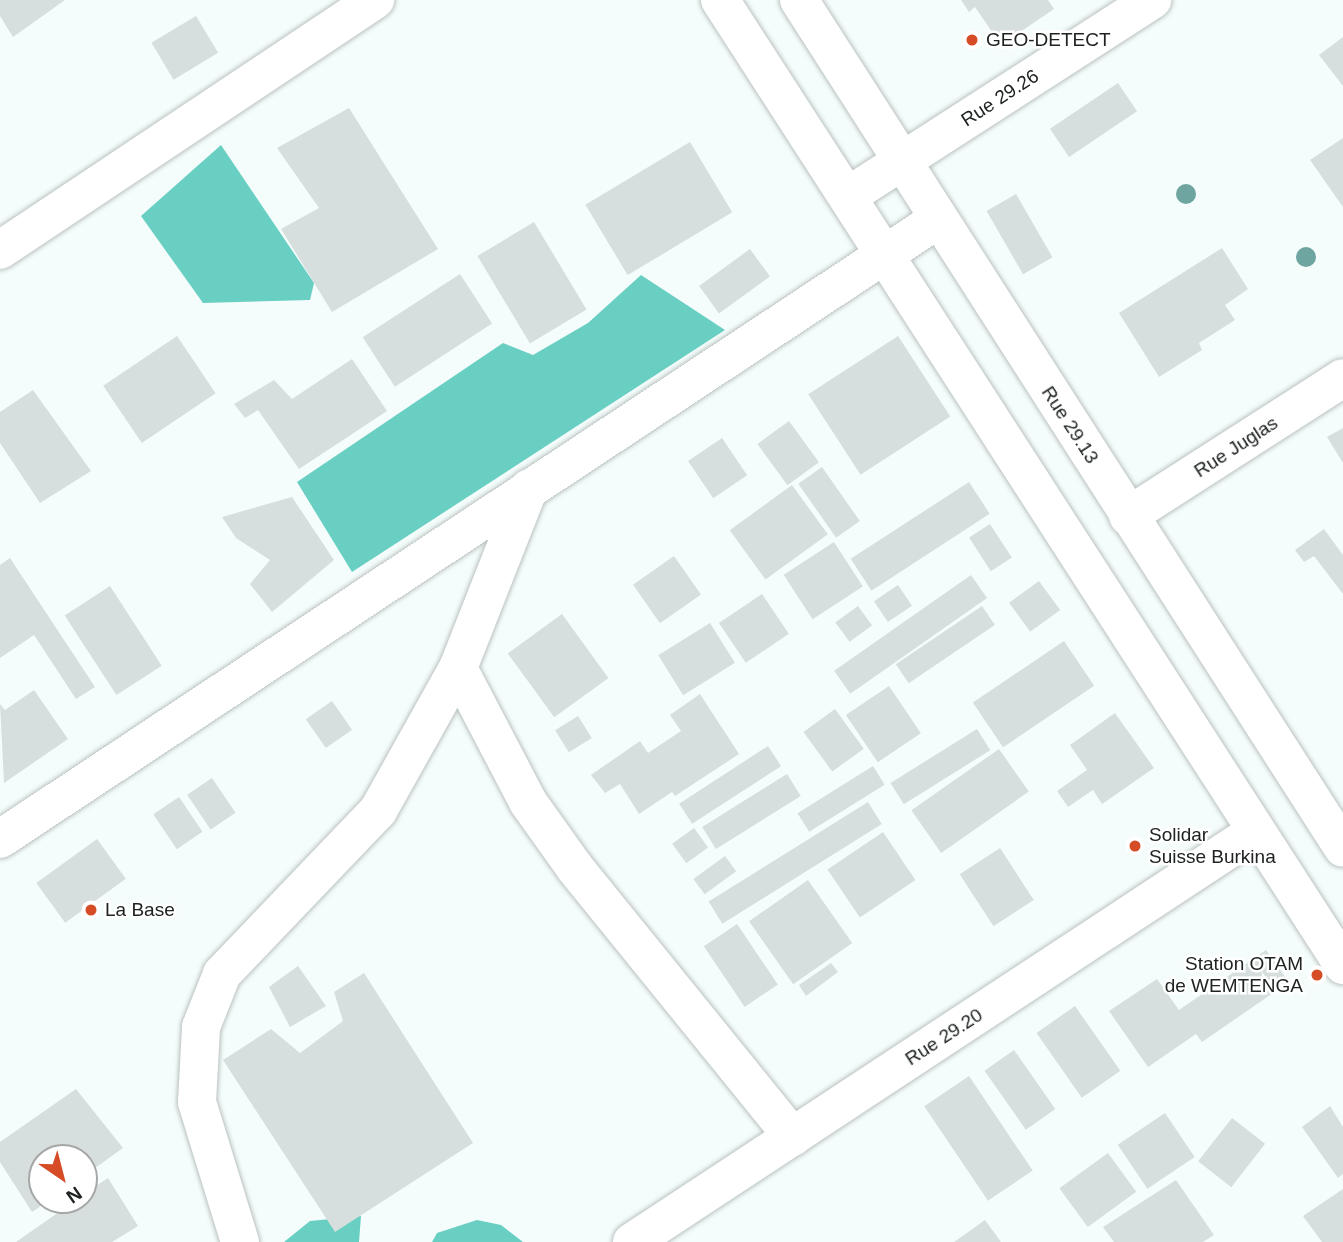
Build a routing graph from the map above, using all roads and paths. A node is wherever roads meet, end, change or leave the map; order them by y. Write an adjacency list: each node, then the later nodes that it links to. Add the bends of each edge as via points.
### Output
1 (375, 0): 8 (street)
2 (720, 0): 6 (street)
3 (799, 0): 5 (street, Rue 29.13)
4 (1152, 0): 5 (street, Rue 29.26)
5 (902, 161): 6 (street, Rue 29.26); 7 (street, Rue 29.13)
6 (848, 196): 9 (street)
7 (937, 220): 9 (street); 12 (street, Rue 29.13)
8 (0, 250)
9 (884, 253): 11 (street); 14 (street)
10 (1343, 378): 12 (street, Rue Juglas)
11 (529, 488): 13 (street); 15 (street)
12 (1128, 516): 16 (street, Rue 29.13)
13 (458, 668): 18 (street, via 528,802 583,878); 19 (street, via 378,811 222,974 201,1027 197,1102)
14 (1255, 832): 17 (street); 18 (street, Rue 29.20)
15 (0, 839)
16 (1343, 848)
17 (1343, 965)
18 (793, 1137): 20 (street, Rue 29.20)
19 (240, 1242)
20 (632, 1242)

